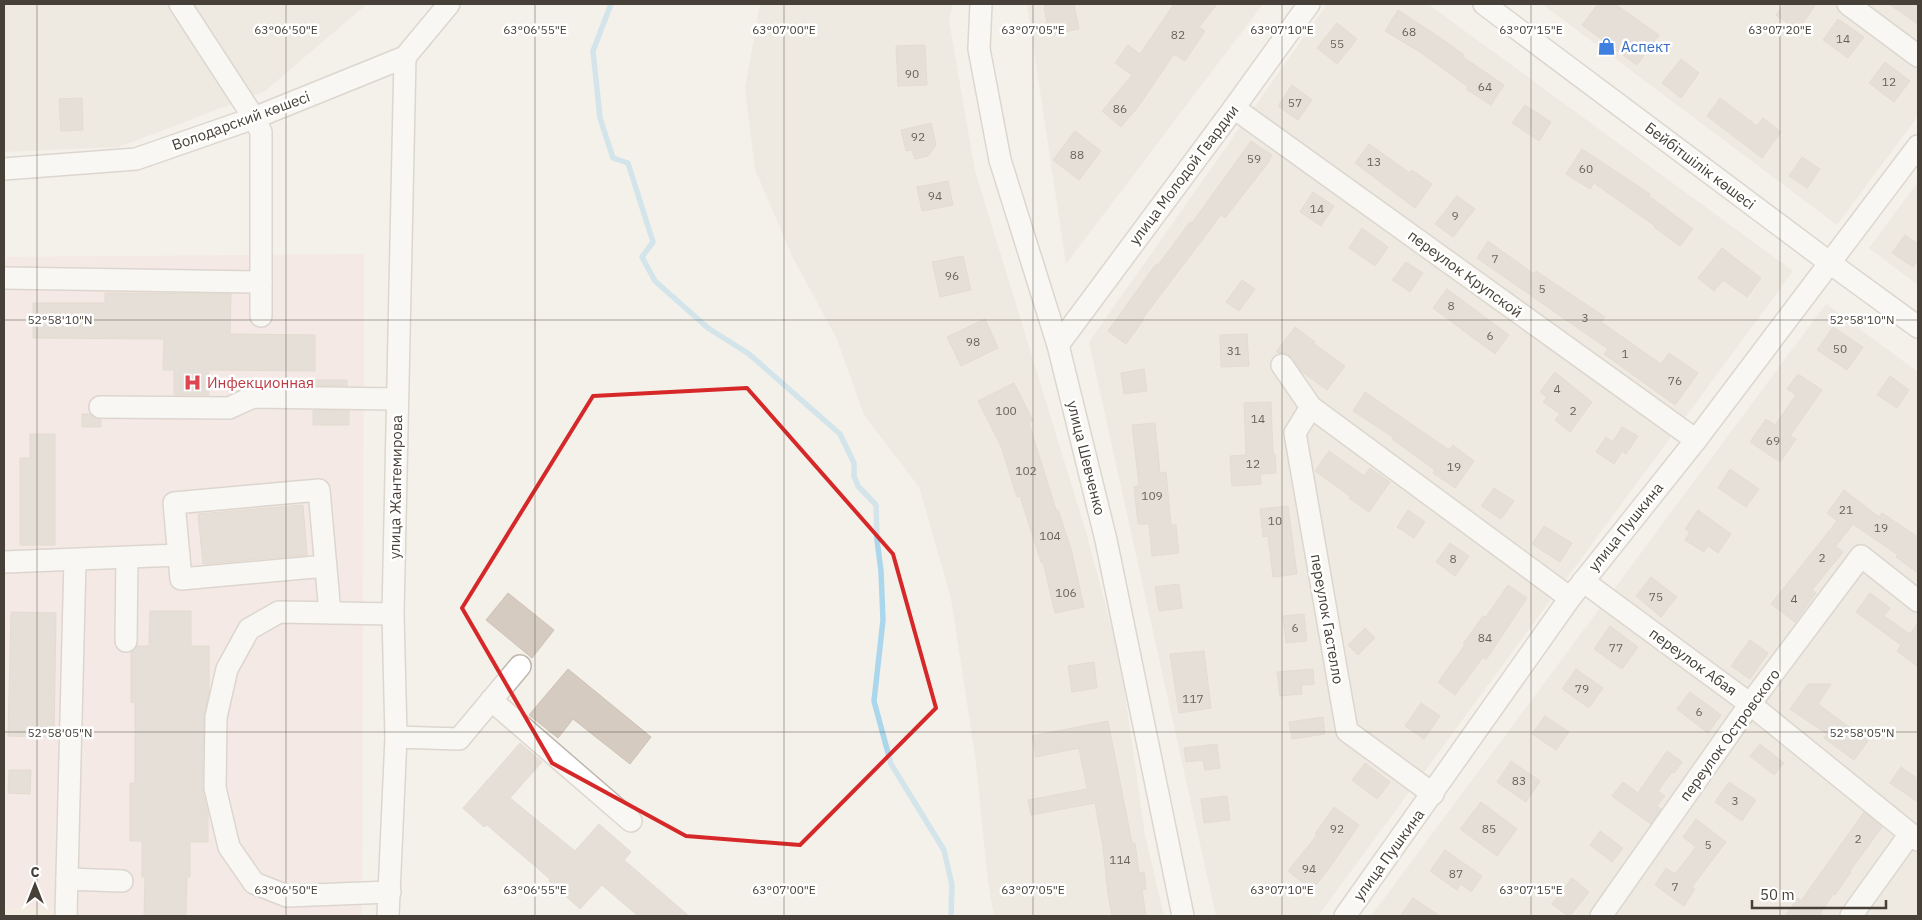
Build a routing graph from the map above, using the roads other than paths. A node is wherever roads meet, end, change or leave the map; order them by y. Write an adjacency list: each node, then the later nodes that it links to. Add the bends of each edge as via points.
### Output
1 (180, 4): 10 (street)
2 (448, 4): 8 (street, Володарский көшесі)
3 (982, 4): 18 (street, улица Шевченко, via 979,49 1000,160)
4 (1309, 4): 9 (street, улица Молодой Гвардии)
5 (1484, 4): 13 (street, Бейбітшілік көшесі)
6 (1848, 4): 7 (street)
7 (1918, 56)
8 (405, 57): 10 (street, Володарский көшесі); 20 (street, улица Жантемирова)
9 (1234, 108): 18 (street, улица Молодой Гвардии); 23 (street, переулок Крупской)
10 (254, 118): 12 (street, Володарский көшесі, via 136,159); 15 (street, via 261,132)
11 (1918, 146): 13 (street, улица Пушкина)
12 (4, 169)
13 (1830, 263): 17 (street, Бейбітшілік көшесі); 23 (street, улица Пушкина)
14 (4, 278): 15 (street)
15 (261, 282): 16 (street)
16 (261, 316)
17 (1918, 327)
18 (1058, 345): 46 (street, улица Шевченко, via 1106,540)
19 (1282, 365): 22 (street, переулок Абая)
20 (398, 399): 21 (street, via 252,397 229,408); 32 (street, улица Жантемирова)
21 (100, 407)
22 (1311, 407): 29 (street, переулок Абая); 38 (street, переулок Гастелло, via 1295,433 1347,731)
23 (1696, 440): 29 (street, улица Пушкина)
24 (179, 555): 25 (street); 28 (street, via 181,579); 28 (street, via 174,503 319,490)
25 (127, 558): 26 (street); 33 (street)
26 (76, 560): 27 (street); 41 (street)
27 (4, 562)
28 (326, 566): 31 (street)
29 (1576, 590): 36 (street, переулок Абая); 38 (street, улица Пушкина)
30 (1918, 601): 36 (street, переулок Островского, via 1861,556)
31 (330, 613): 32 (street); 43 (street, via 279,612 249,629 227,669 216,717 215,788 229,847 254,883 288,896)
32 (393, 614): 37 (street, улица Жантемирова)
33 (126, 641)
34 (520, 666): 35 (street)
35 (491, 700): 37 (street, via 459,739); 39 (street)
36 (1750, 704): 40 (street, переулок Абая); 48 (street, переулок Островского)
37 (396, 737): 43 (street, улица Жантемирова)
38 (1433, 794): 47 (street, улица Пушкина)
39 (631, 821)
40 (1914, 837): 49 (street)
41 (67, 880): 42 (street); 44 (street)
42 (122, 881)
43 (390, 892): 45 (street, улица Жантемирова)
44 (66, 916)
45 (388, 916)
46 (1183, 916)
47 (1345, 916)
48 (1601, 916)
49 (1851, 916)

